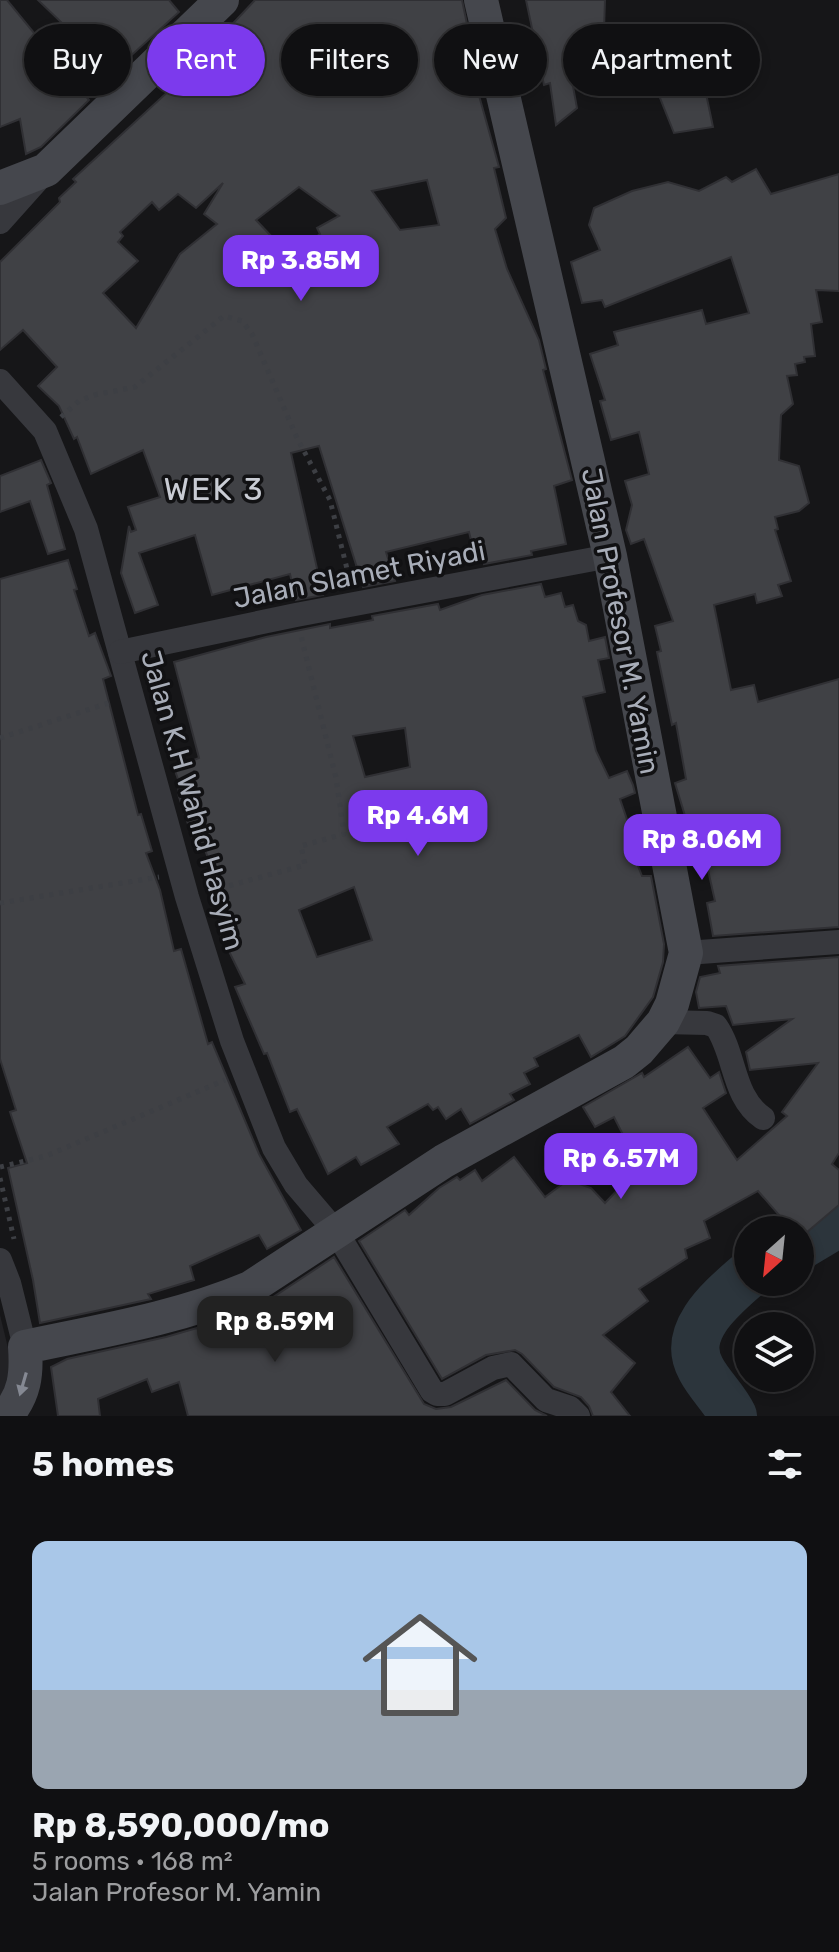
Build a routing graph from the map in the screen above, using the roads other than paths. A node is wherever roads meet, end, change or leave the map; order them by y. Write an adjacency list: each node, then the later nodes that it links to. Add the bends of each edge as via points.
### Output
1 (222, 0): 3 (main road)
2 (481, 0): 7 (main road, Jalan Profesor M. Yamin)
3 (46, 170): 4 (main road); 5 (street)
4 (0, 188)
5 (0, 222)
6 (0, 381): 8 (street, Jalan K.H Wahid Hasyim, via 45,431 86,529)
7 (610, 556): 8 (street, Jalan Slamet Riyadi); 10 (main road, Jalan Profesor M. Yamin)
8 (120, 652): 13 (street, Jalan K.H Wahid Hasyim, via 187,897 244,1072 274,1148 296,1185)
9 (839, 942): 10 (street)
10 (686, 953): 11 (main road, Jalan Profesor M. Yamin)
11 (663, 1022): 12 (street, via 716,1026 743,1097); 13 (main road, Jalan Profesor M. Yamin, via 624,1062 444,1161)
12 (763, 1118)
13 (337, 1233): 15 (main road, Jalan Profesor M. Yamin, via 227,1298); 17 (street, Jalan K.H Wahid Hasyim, via 432,1391 445,1394 511,1364 546,1400)
14 (4, 1254): 15 (street)
15 (25, 1347): 16 (main road, one-way to 16, via 26,1380)
16 (6, 1416)
17 (578, 1416)

